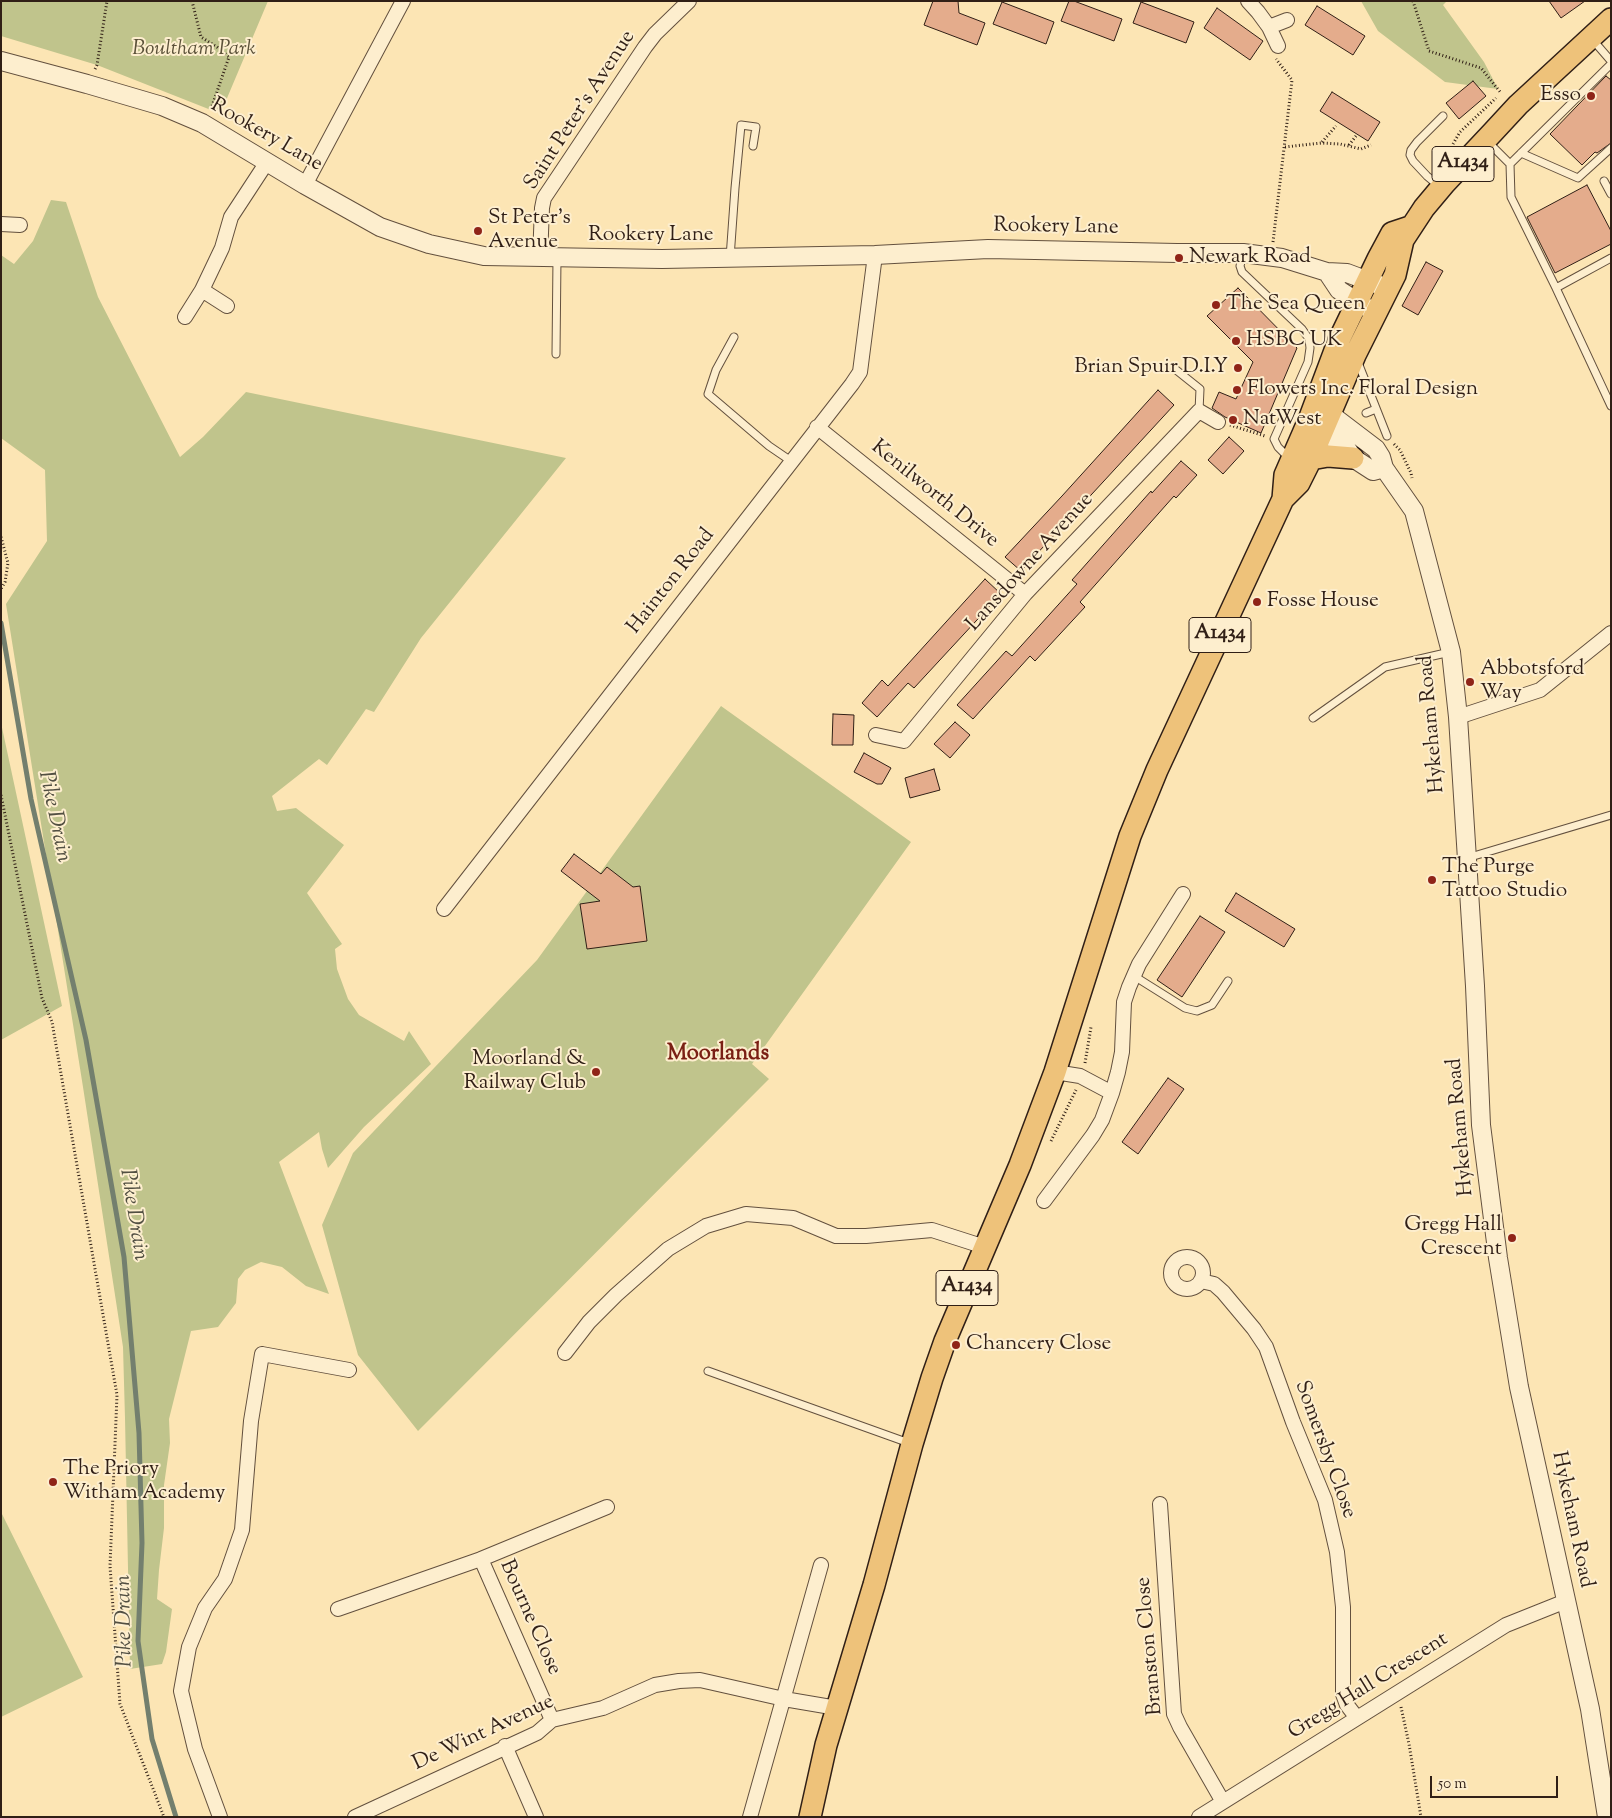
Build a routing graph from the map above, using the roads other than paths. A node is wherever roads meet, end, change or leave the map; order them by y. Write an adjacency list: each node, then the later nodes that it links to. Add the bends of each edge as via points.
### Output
1 (403, 1): 19 (street)
2 (689, 1): 27 (street, Saint Peter's Avenue, via 645,47 544,198 542,208)
3 (1248, 1): 6 (street)
4 (1287, 20): 6 (street)
5 (1610, 20): 7 (main road, A1434)
6 (1269, 27): 8 (street)
7 (1590, 37): 10 (lane); 12 (main road, A1434)
8 (1278, 46)
9 (1, 62): 16 (street, Rookery Lane, via 162,106 202,123)
10 (1611, 62): 15 (lane)
11 (1443, 116): 20 (lane, via 1417,142 1410,155 1426,176)
12 (1485, 140): 17 (lane); 20 (main road, A1434)
13 (753, 146): 28 (lane, via 756,127 742,125)
14 (1611, 148): 15 (lane, via 1578,178)
15 (1521, 154): 17 (lane)
16 (267, 162): 19 (street, Rookery Lane); 33 (street, via 231,217 222,248)
17 (1510, 164): 32 (lane, via 1511,197)
18 (1604, 181): 21 (lane)
19 (305, 186): 27 (street, Rookery Lane, via 380,227 429,244 484,256)
20 (1441, 188): 24 (main road, A1434)
21 (1611, 194)
22 (1, 224): 23 (street)
23 (20, 225)
24 (1412, 227): 31 (main road, A1434, via 1392,233); 34 (main road, via 1403,240)
25 (1243, 253): 26 (street, Rookery Lane, via 988,249); 30 (street, Rookery Lane, via 1280,252); 53 (lane, via 1242,272 1309,339 1308,362 1274,438 1284,453)
26 (875, 255): 28 (street, Rookery Lane); 49 (street, Hainton Road, via 860,372)
27 (549, 258): 28 (street, Rookery Lane); 40 (lane)
28 (730, 258)
29 (1611, 258): 32 (lane)
30 (1327, 272): 31 (street, Rookery Lane, via 1348,273); 35 (street, via 1339,290)
31 (1367, 280): 34 (street, Rookery Lane); 35 (main road, A1434)
32 (1556, 288): 43 (lane)
33 (202, 290): 36 (street); 38 (street)
34 (1388, 290): 37 (main road, A1434)
35 (1357, 302): 37 (street); 47 (main road, A1434, via 1339,340)
36 (227, 306)
37 (1376, 312): 41 (main road, A1434)
38 (185, 317)
39 (734, 337): 52 (lane, via 716,370 708,394 769,446)
40 (556, 354)
41 (1355, 355): 44 (lane); 47 (main road, A1434)
42 (1175, 369): 45 (lane, via 1200,389)
43 (1611, 406)
44 (1376, 409): 46 (lane); 50 (lane)
45 (1199, 411): 48 (street); 55 (street, Lansdowne Avenue)
46 (1366, 413)
47 (1319, 416): 51 (street); 53 (main road, A1434); 54 (street, Hykeham Road, via 1376,449)
48 (1218, 422)
49 (817, 427): 52 (street, Hainton Road); 55 (street, Kenilworth Drive)
50 (1387, 436)
51 (1353, 458): 53 (main road, via 1328,456); 54 (street, via 1373,471)
52 (791, 460): 64 (street, Hainton Road)
53 (1304, 460): 67 (main road, A1434, via 1285,475 1283,499 1157,770 1130,836)
54 (1384, 468): 57 (street, Hykeham Road, via 1414,511)
55 (1025, 594): 60 (street, Lansdowne Avenue, via 904,741)
56 (1611, 633): 58 (street, via 1540,690)
57 (1451, 652): 58 (street, Hykeham Road); 59 (lane, via 1385,667)
58 (1458, 717): 62 (street, Hykeham Road)
59 (1313, 718)
60 (876, 735)
61 (1611, 815): 62 (lane)
62 (1467, 858): 80 (street, Hykeham Road, via 1481,1126 1498,1258 1519,1387)
63 (1183, 894): 65 (street)
64 (444, 909)
65 (1134, 976): 66 (lane, via 1185,1008 1197,1011 1212,1005); 68 (street, via 1124,1002 1122,1052)
66 (1228, 981)
67 (1055, 1072): 68 (street, via 1080,1076); 70 (main road, A1434)
68 (1112, 1093): 69 (street, via 1093,1135)
69 (1044, 1201)
70 (985, 1247): 72 (street, via 932,1230 836,1236 793,1218 746,1214 706,1226 668,1249 589,1322); 75 (main road, A1434, via 945,1341)
71 (1201, 1281): 84 (street, Somersby Close, via 1214,1284 1223,1292 1266,1347 1325,1500 1337,1552 1343,1607 1343,1694)
72 (565, 1353)
73 (350, 1370): 88 (street, via 262,1354 251,1421 242,1530 225,1579 205,1608 189,1647 181,1691 195,1748)
74 (708, 1371): 75 (lane)
75 (912, 1444): 83 (main road, A1434)
76 (1160, 1504): 87 (street, Branston Close, via 1174,1714)
77 (607, 1507): 78 (street, Bourne Close)
78 (481, 1559): 81 (street, Bourne Close); 85 (street, Bourne Close)
79 (821, 1565): 82 (street)
80 (1566, 1601): 84 (street, Gregg Hall Crescent, via 1506,1625); 94 (street, Hykeham Road, via 1590,1709)
81 (338, 1609)
82 (784, 1699): 83 (street, De Wint Avenue); 85 (street, De Wint Avenue, via 700,1680 679,1681 655,1685 602,1708); 91 (street)
83 (837, 1708): 92 (main road, A1434)
84 (1357, 1718): 87 (street, Gregg Hall Crescent)
85 (552, 1720): 86 (street, De Wint Avenue, via 536,1733)
86 (505, 1746): 89 (street, De Wint Avenue); 90 (street)
87 (1223, 1802): 93 (street, Gregg Hall Crescent)
88 (220, 1817)
89 (355, 1817)
90 (536, 1817)
91 (750, 1817)
92 (810, 1817)
93 (1199, 1817)
94 (1607, 1817)

